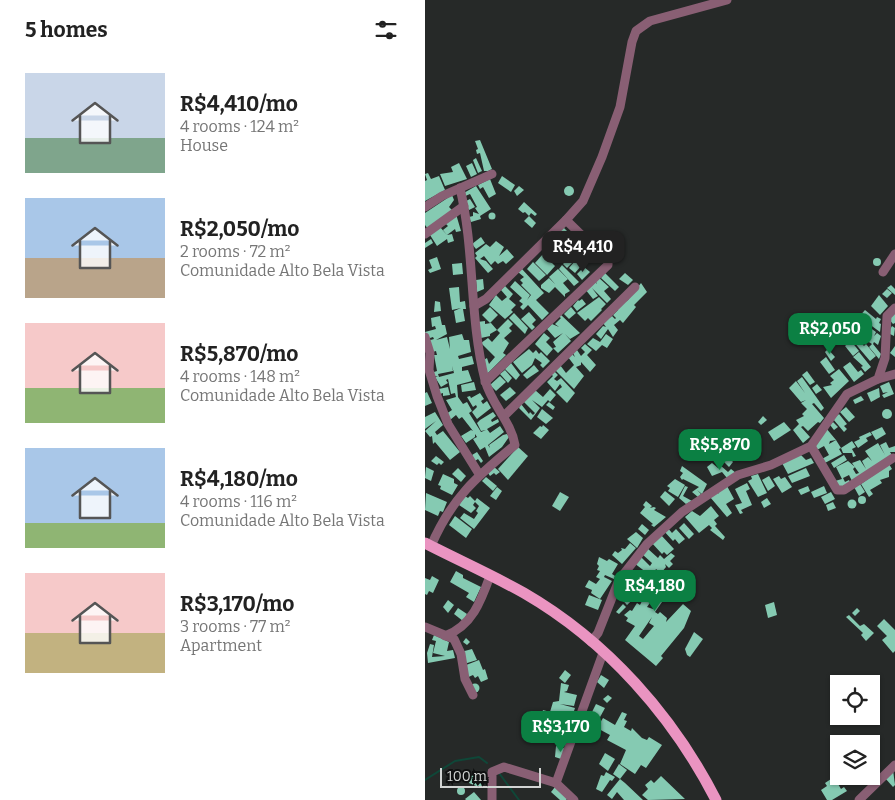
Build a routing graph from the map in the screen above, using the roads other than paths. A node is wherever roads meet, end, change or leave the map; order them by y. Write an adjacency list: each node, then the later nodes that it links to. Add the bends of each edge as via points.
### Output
1 (727, 0): 6 (street, via 650,21 636,31 620,107 602,157 583,201)
2 (492, 174): 3 (street)
3 (460, 188): 4 (street); 5 (street)
4 (464, 206): 7 (street); 11 (street)
5 (425, 207)
6 (567, 220): 11 (street); 16 (street, via 608,261 608,265)
7 (425, 234)
8 (895, 254): 9 (street)
9 (883, 272)
10 (635, 286): 17 (street)
11 (474, 306): 16 (street)
12 (895, 308): 15 (street, via 887,316 885,358)
13 (425, 337): 20 (street, via 429,370 448,424)
14 (895, 374): 15 (street)
15 (878, 378): 18 (street, via 847,394)
16 (485, 382): 17 (street)
17 (504, 416): 20 (street, via 513,431 515,445)
18 (811, 446): 19 (street, via 837,490 844,490); 25 (street, via 771,465 738,475 682,512 647,544 619,580 598,633)
19 (893, 458)
20 (479, 474): 21 (street, via 442,520)
21 (428, 545): 22 (main road)
22 (490, 576): 24 (street, via 480,605); 25 (main road, via 556,614)
23 (425, 628): 24 (street)
24 (452, 636): 27 (street)
25 (591, 642): 26 (main road)
26 (603, 653): 29 (street); 32 (main road, via 640,687 669,724)
27 (473, 695)
28 (895, 765): 33 (street)
29 (556, 783): 30 (street, via 504,767 492,772); 31 (street)
30 (492, 800)
31 (574, 800)
32 (717, 800)
33 (859, 800)

